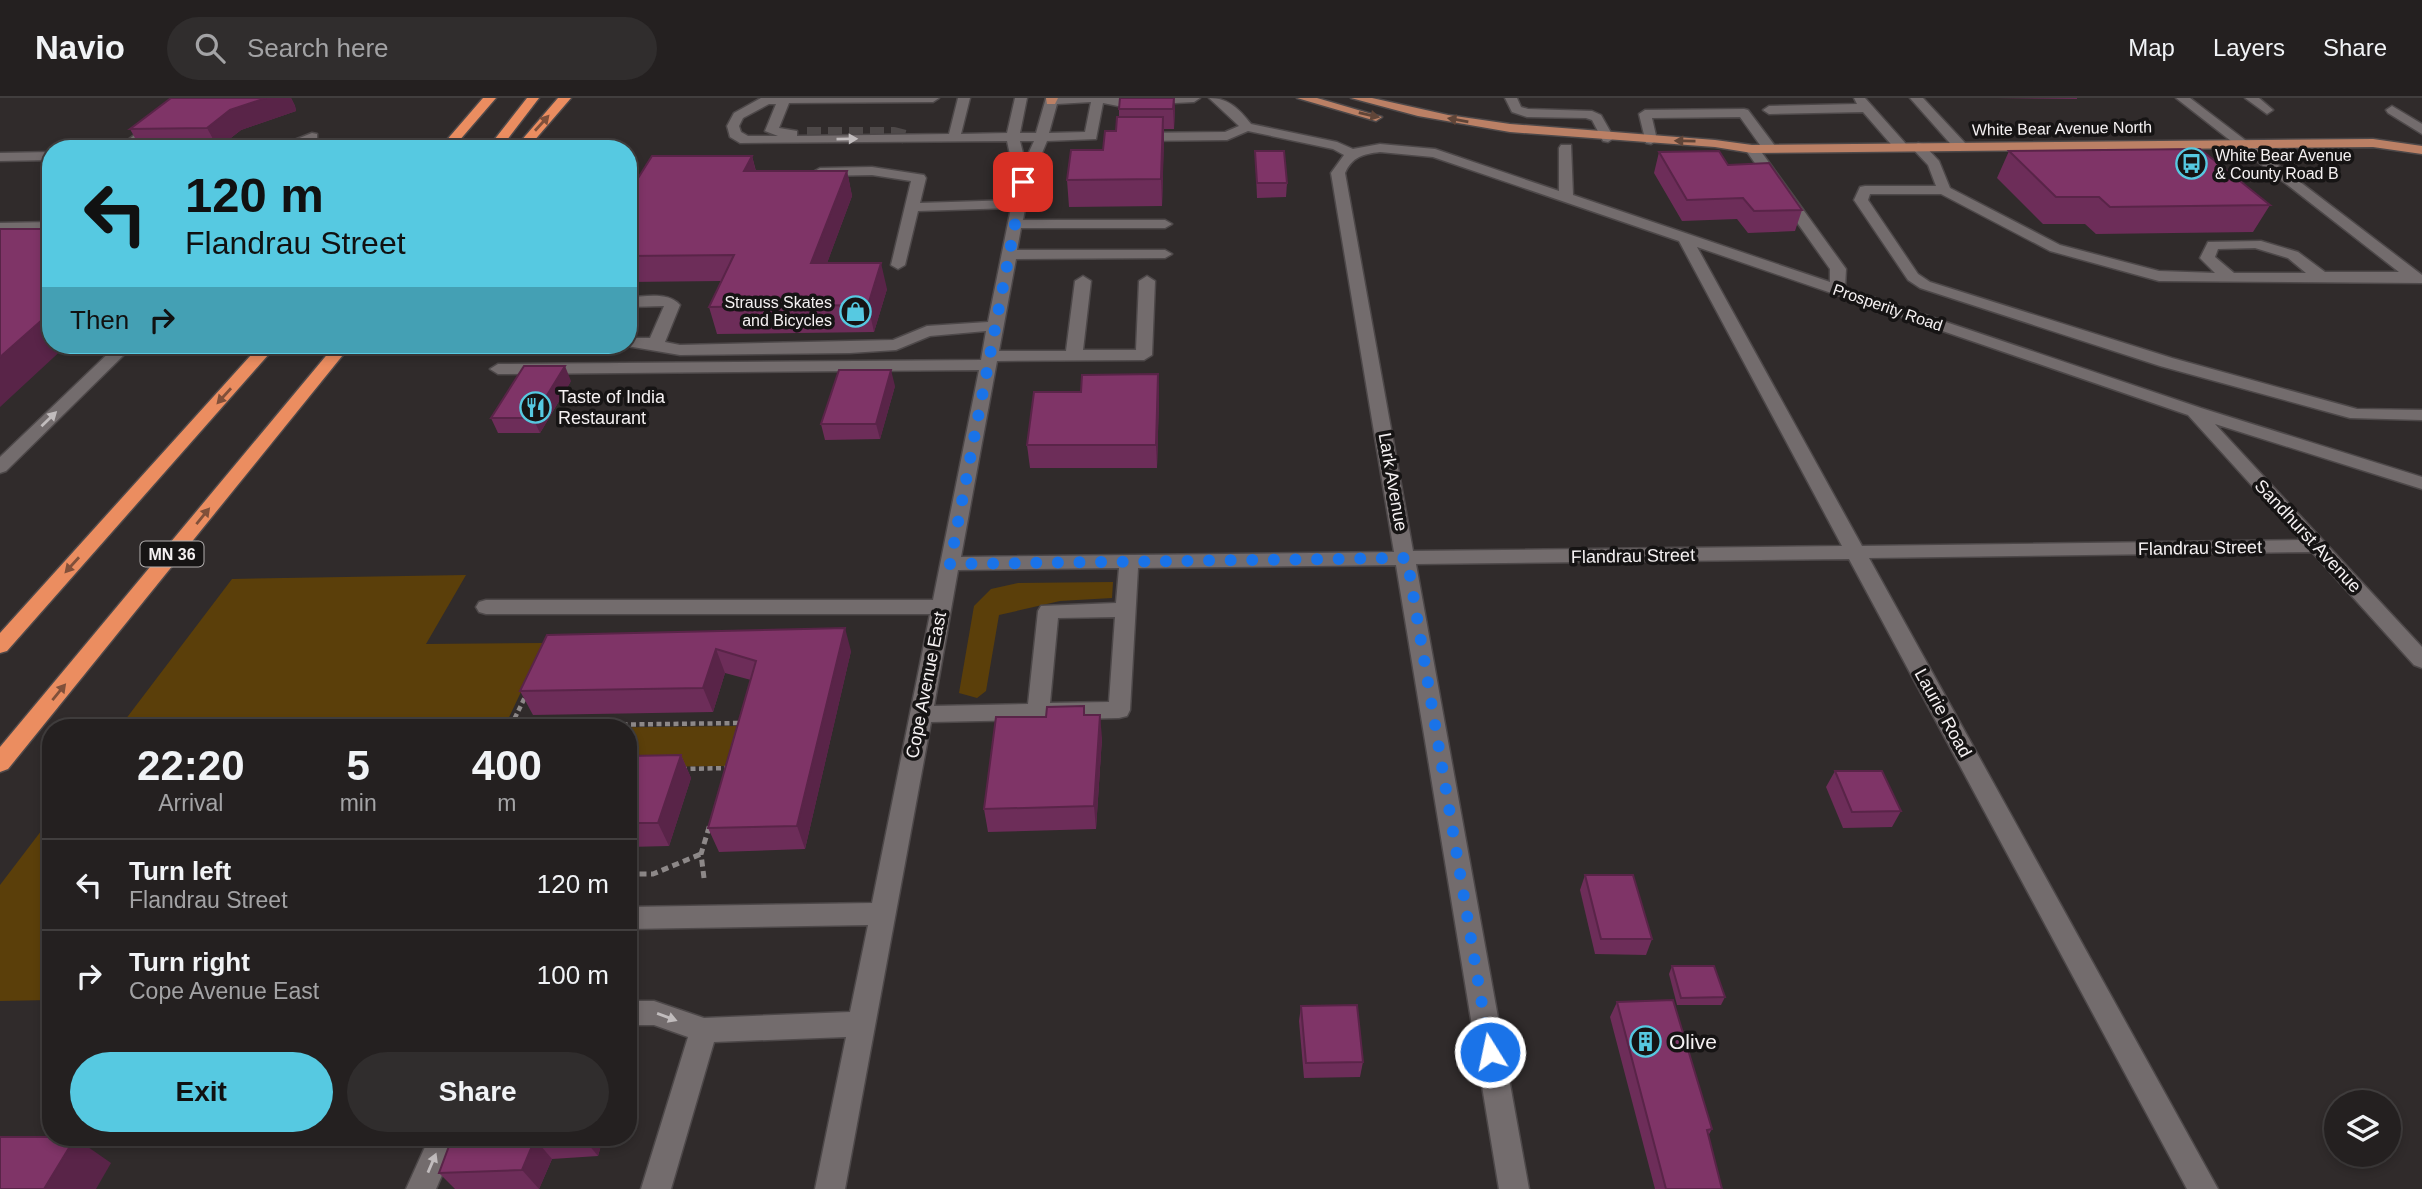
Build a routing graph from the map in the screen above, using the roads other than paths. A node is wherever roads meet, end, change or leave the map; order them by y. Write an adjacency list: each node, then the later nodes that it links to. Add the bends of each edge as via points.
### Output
1 (481, 98): 39 (highway)
2 (490, 98): 40 (highway)
3 (533, 98): 41 (highway)
4 (565, 98): 42 (highway, one-way to 4)
5 (933, 98): 19 (street)
6 (964, 98): 36 (street)
7 (1021, 98): 34 (street, Cope Avenue East)
8 (1098, 98): 9 (street, via 1118,102); 20 (street); 35 (street)
9 (1194, 98)
10 (1215, 98): 28 (street)
11 (1303, 98): 49 (main road, White Bear Avenue North, one-way to 49, via 1448,132)
12 (1357, 98): 46 (main road, White Bear Avenue North, one-way to 12)
13 (1511, 98): 46 (street, via 1516,109 1527,113 1597,118)
14 (1732, 98): 27 (street)
15 (1916, 98): 48 (street)
16 (2182, 98): 44 (street)
17 (2241, 98): 23 (street)
18 (767, 99): 21 (street); 36 (street, one-way to 36, via 738,116 735,134 746,140)
19 (804, 99): 21 (street)
20 (1052, 99): 32 (street, Cope Avenue East)
21 (784, 101): 29 (street); 29 (street, via 754,118 753,125)
22 (1863, 103): 24 (street); 50 (street)
23 (2258, 106)
24 (1769, 110)
25 (2392, 110): 30 (street)
26 (171, 111): 37 (street)
27 (1744, 113): 43 (street, via 1643,110); 52 (street)
28 (1247, 127): 35 (street, via 1227,136); 54 (street, via 1337,146)
29 (771, 131): 31 (street)
30 (2422, 133): 45 (main road, White Bear Avenue North, via 2396,135)
31 (807, 134)
32 (1042, 135): 34 (street); 35 (street); 59 (street, Cope Avenue East)
33 (312, 137): 38 (street)
34 (1013, 137): 36 (street); 59 (street, Cope Avenue East)
35 (1104, 137)
36 (954, 138)
37 (134, 140)
38 (304, 140)
39 (451, 140)
40 (452, 140)
41 (501, 140)
42 (528, 140)
43 (1651, 140): 46 (main road, White Bear Avenue North); 51 (main road, White Bear Avenue North, one-way to 43, via 1716,141)
44 (2242, 144): 45 (main road, White Bear Avenue North); 48 (main road, White Bear Avenue North); 75 (street)
45 (2373, 144): 53 (main road, White Bear Avenue North)
46 (1608, 145): 49 (main road, White Bear Avenue North)
47 (1918, 147): 48 (main road, White Bear Avenue North); 50 (main road, White Bear Avenue North); 60 (street, via 1934,164)
48 (1962, 147)
49 (1566, 148): 61 (street)
50 (1901, 148): 52 (main road, White Bear Avenue North)
51 (1752, 149): 52 (main road, White Bear Avenue North); 57 (main road, White Bear Avenue North, via 1728,158); 78 (street, via 1838,269)
52 (1770, 149)
53 (2422, 150)
54 (1352, 154): 61 (street, Prosperity Road, via 1373,148 1436,153); 95 (street, Lark Avenue, via 1341,163 1338,173)
55 (0, 156): 56 (street)
56 (42, 156)
57 (1709, 157)
58 (804, 172): 62 (street, via 872,171 919,177)
59 (1023, 182): 63 (street, Cope Avenue East)
60 (1944, 190): 74 (street, via 2055,248 2159,276); 90 (street, via 1865,190 1861,201 1913,277 1925,285 2166,362 2356,414)
61 (1566, 197): 68 (street, Prosperity Road)
62 (912, 206): 63 (street); 72 (street)
63 (1017, 214): 64 (street); 71 (street, Cope Avenue East)
64 (1165, 224)
65 (42, 226): 66 (street)
66 (0, 227)
67 (1736, 236): 69 (street)
68 (1684, 237): 69 (street, Prosperity Road); 94 (street, Laurie Road)
69 (1726, 252): 78 (street, Prosperity Road)
70 (1165, 254): 71 (street)
71 (1009, 255): 80 (street, Cope Avenue East)
72 (898, 265)
73 (2321, 277): 74 (street); 74 (street, via 2293,255 2256,244 2213,245 2207,258); 75 (street)
74 (2230, 278)
75 (2418, 279)
76 (1083, 281): 86 (street)
77 (1147, 281): 86 (street, via 1144,355)
78 (1837, 290): 89 (street, Prosperity Road)
79 (637, 302): 82 (street, via 666,301 671,305)
80 (995, 326): 82 (street, via 927,331 896,345 877,347 680,350); 87 (street, Cope Avenue East)
81 (637, 343): 82 (street)
82 (656, 344)
83 (117, 354): 91 (street, one-way to 83)
84 (261, 354): 101 (highway, one-way to 101)
85 (336, 354): 105 (highway, MN 36, one-way to 85)
86 (1074, 356): 87 (street)
87 (989, 360): 88 (street); 97 (street, Cope Avenue East)
88 (498, 369)
89 (2195, 412): 92 (street, Prosperity Road); 93 (street, Sandhurst Avenue)
90 (2422, 415)
91 (0, 467)
92 (2422, 482)
93 (2317, 546): 94 (street, Flandrau Street); 102 (street, Sandhurst Avenue)
94 (1856, 553): 95 (street, Flandrau Street); 116 (street, Laurie Road)
95 (1407, 558): 96 (street, Flandrau Street); 115 (street, Lark Avenue)
96 (1129, 561): 97 (street, Flandrau Street); 100 (street)
97 (950, 564): 99 (street, Cope Avenue East)
98 (486, 607): 99 (street)
99 (941, 607): 104 (street, Cope Avenue East)
100 (1126, 610): 103 (street, via 1048,611); 103 (street, via 1119,710)
101 (0, 646)
102 (2422, 660)
103 (1038, 712): 104 (street)
104 (921, 714): 106 (street, Cope Avenue East)
105 (0, 763)
106 (883, 914): 107 (street); 109 (street, Cope Avenue East)
107 (637, 918)
108 (637, 1013): 110 (street, one-way to 110, via 654,1013)
109 (860, 1024): 110 (street); 114 (street, Cope Avenue East)
110 (704, 1030): 113 (street)
111 (440, 1146): 112 (street, one-way to 111)
112 (421, 1189)
113 (656, 1189)
114 (830, 1189)
115 (1514, 1189)
116 (2203, 1189)

